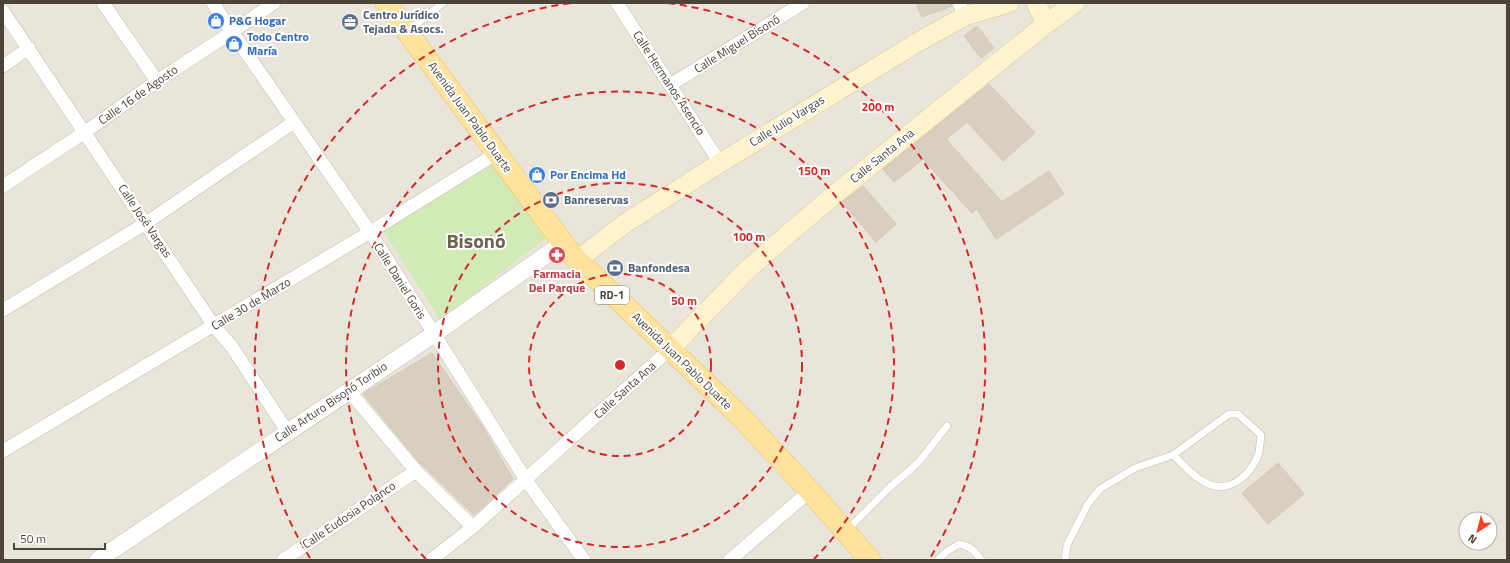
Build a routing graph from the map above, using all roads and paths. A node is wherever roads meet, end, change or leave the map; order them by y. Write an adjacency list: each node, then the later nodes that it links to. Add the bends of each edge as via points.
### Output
1 (102, 3): 18 (street)
2 (214, 3): 14 (street, Calle Daniel Goris)
3 (274, 3): 14 (street, Calle 16 de Agosto)
4 (386, 3): 15 (main road, Avenida Juan Pablo Duarte / RD-1)
5 (443, 3): 15 (lane)
6 (618, 3): 19 (street, Calle Hermanos Asencio)
7 (803, 3): 19 (street, Calle Miguel Bisonó)
8 (1009, 3): 11 (main road, Calle Julio Vargas)
9 (1036, 3): 13 (main road)
10 (1075, 3): 13 (main road, Calle Santa Ana)
11 (962, 10): 23 (main road, Calle Julio Vargas, via 918,42)
12 (3, 11): 16 (street, Calle José Vargas)
13 (1046, 24): 32 (main road, Calle Santa Ana, via 787,235 746,271)
14 (232, 32): 18 (street, Calle 16 de Agosto); 20 (street, Calle Daniel Goris)
15 (407, 32): 22 (main road, Avenida Juan Pablo Duarte / RD-1)
16 (28, 48): 17 (street); 21 (street, Calle José Vargas)
17 (3, 66)
18 (156, 81): 21 (street, Calle 16 de Agosto)
19 (670, 85): 23 (street, Calle Hermanos Asencio)
20 (294, 122): 25 (street); 26 (street, Calle Daniel Goris)
21 (85, 132): 24 (street, Calle 16 de Agosto); 25 (street, Calle José Vargas)
22 (497, 153): 26 (street, Calle 30 de Marzo); 27 (main road, Avenida Juan Pablo Duarte / RD-1)
23 (720, 163): 28 (main road, Calle Julio Vargas, via 627,222)
24 (3, 186)
25 (146, 223): 29 (street); 30 (street, Calle José Vargas)
26 (370, 232): 30 (street, Calle 30 de Marzo); 31 (street, Calle Daniel Goris)
27 (563, 243): 28 (main road, Avenida Juan Pablo Duarte / RD-1); 31 (street, Calle Arturo Bisonó Toribio)
28 (577, 260): 32 (main road, Avenida Juan Pablo Duarte / RD-1)
29 (3, 310)
30 (214, 326): 35 (street, Calle José Vargas, via 232,347); 36 (street, Calle 30 de Marzo)
31 (434, 334): 33 (street, Calle Arturo Bisonó Toribio); 39 (street, Calle Daniel Goris)
32 (670, 349): 39 (street, Calle Santa Ana); 40 (main road, Avenida Juan Pablo Duarte / RD-1, via 742,418)
33 (349, 391): 35 (street, Calle Arturo Bisonó Toribio); 38 (street)
34 (947, 426): 42 (lane, via 918,463)
35 (287, 432): 43 (street, Calle Arturo Bisonó Toribio)
36 (3, 451)
37 (1174, 455): 37 (lane, via 1229,414 1238,414 1261,435 1258,456 1248,471 1234,484 1220,488 1202,480); 51 (lane, via 1135,468 1100,488 1088,504 1067,545)
38 (416, 471): 41 (street); 44 (street, Calle Eudosia Polanco)
39 (526, 480): 41 (street, Calle Santa Ana); 46 (street, Calle Daniel Goris)
40 (810, 491): 42 (main road, Avenida Juan Pablo Duarte / RD-1); 47 (street)
41 (474, 527): 45 (street, Calle Santa Ana)
42 (845, 531): 48 (main road, Avenida Juan Pablo Duarte / RD-1)
43 (98, 560)
44 (283, 560)
45 (431, 560)
46 (584, 560)
47 (730, 560)
48 (870, 560)
49 (938, 560): 50 (lane, via 959,544 967,545)
50 (981, 560)
51 (1065, 560)

